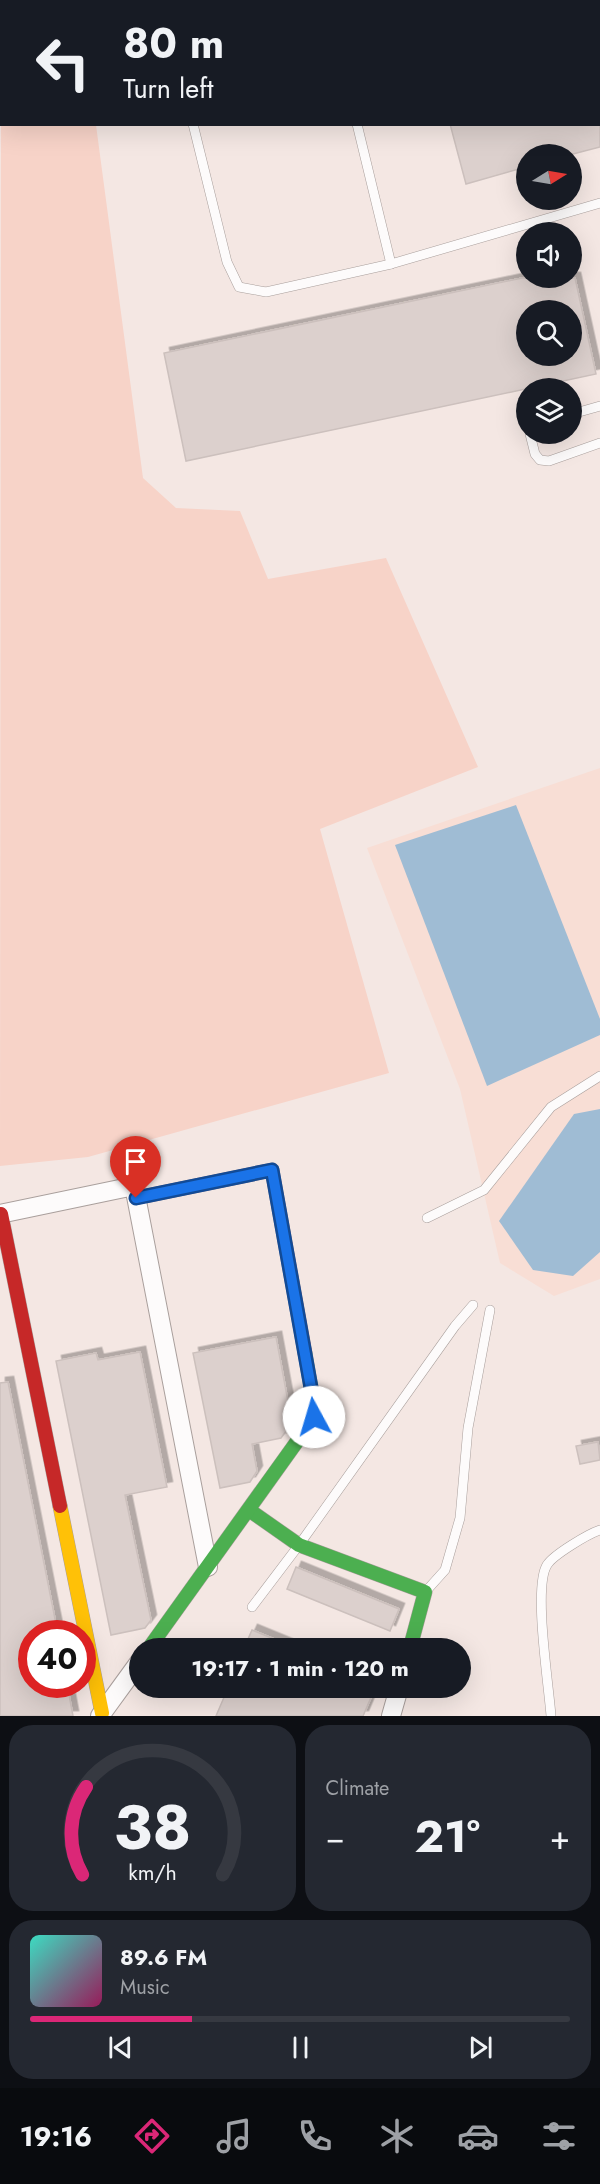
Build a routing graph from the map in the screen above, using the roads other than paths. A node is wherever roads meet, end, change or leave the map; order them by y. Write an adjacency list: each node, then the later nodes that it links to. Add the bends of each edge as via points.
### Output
1 (193, 126): 4 (lane, via 227,262 239,287 266,292)
2 (357, 126): 4 (lane)
3 (600, 203): 4 (lane)
4 (391, 264)
5 (600, 406): 6 (lane)
6 (582, 411)
7 (600, 443): 8 (lane, via 549,460 540,460)
8 (532, 444)
9 (600, 1076): 12 (lane, via 551,1107 484,1190)
10 (136, 1198): 11 (street, via 134,1186); 15 (street, via 272,1170 315,1410 311,1422); 18 (street)
11 (0, 1214): 25 (street)
12 (427, 1218)
13 (473, 1305): 17 (lane)
14 (490, 1310): 19 (lane, via 468,1428 460,1518 445,1570)
15 (249, 1510): 17 (street); 18 (street)
16 (600, 1530): 27 (lane, via 547,1563 542,1575 541,1621)
17 (299, 1545): 19 (street); 20 (lane)
18 (208, 1567): 21 (street)
19 (425, 1592): 22 (street)
20 (252, 1607)
21 (156, 1638)
22 (413, 1638)
23 (129, 1676): 25 (street)
24 (396, 1698): 26 (street)
25 (101, 1714)
26 (391, 1716)
27 (551, 1716)

